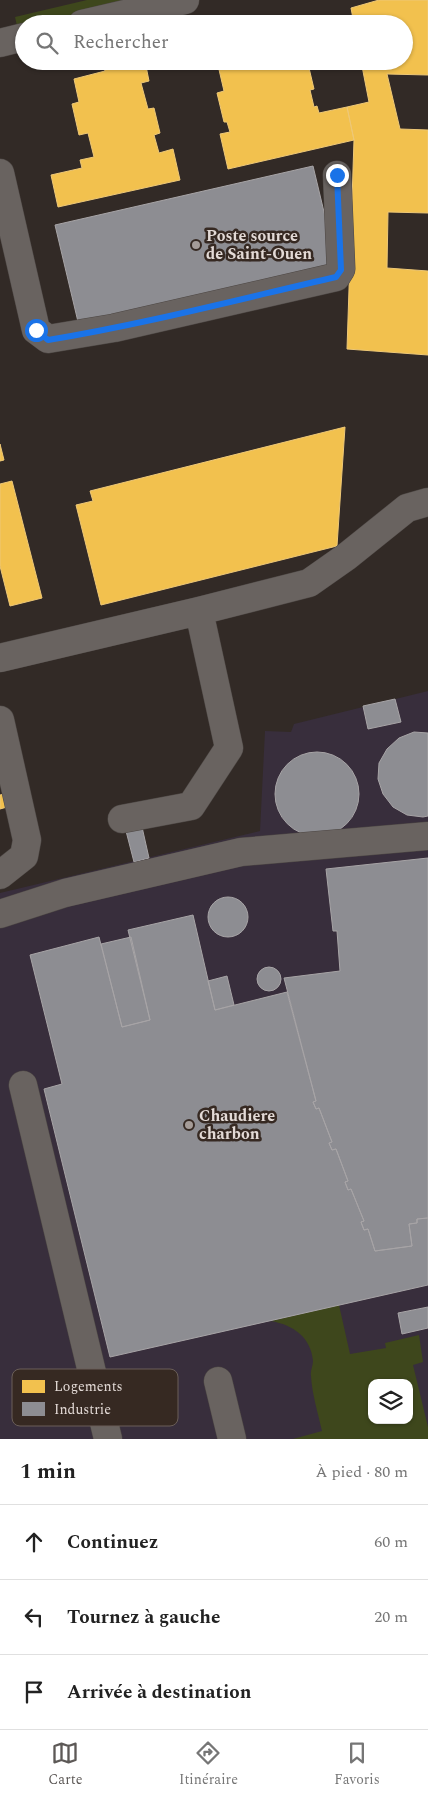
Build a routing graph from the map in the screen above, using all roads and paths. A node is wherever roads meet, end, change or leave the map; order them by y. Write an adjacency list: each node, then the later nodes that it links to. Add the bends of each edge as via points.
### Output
1 (185, 0): 2 (street)
2 (121, 15)
3 (15, 39): 4 (street)
4 (0, 43)
5 (0, 173): 6 (street, via 36,330 48,340 336,277 341,270)
6 (337, 175)
7 (428, 502): 8 (street, via 408,508 309,583)
8 (198, 611): 9 (street); 11 (street, via 229,748 191,806)
9 (0, 658)
10 (0, 720): 13 (street, via 27,840 24,856)
11 (122, 819)
12 (428, 836): 14 (street, via 241,852 65,893)
13 (0, 875)
14 (0, 914)
15 (23, 1085): 16 (street)
16 (91, 1369)
17 (218, 1381): 20 (street)
18 (105, 1426): 19 (street)
19 (108, 1439)
20 (232, 1439)

